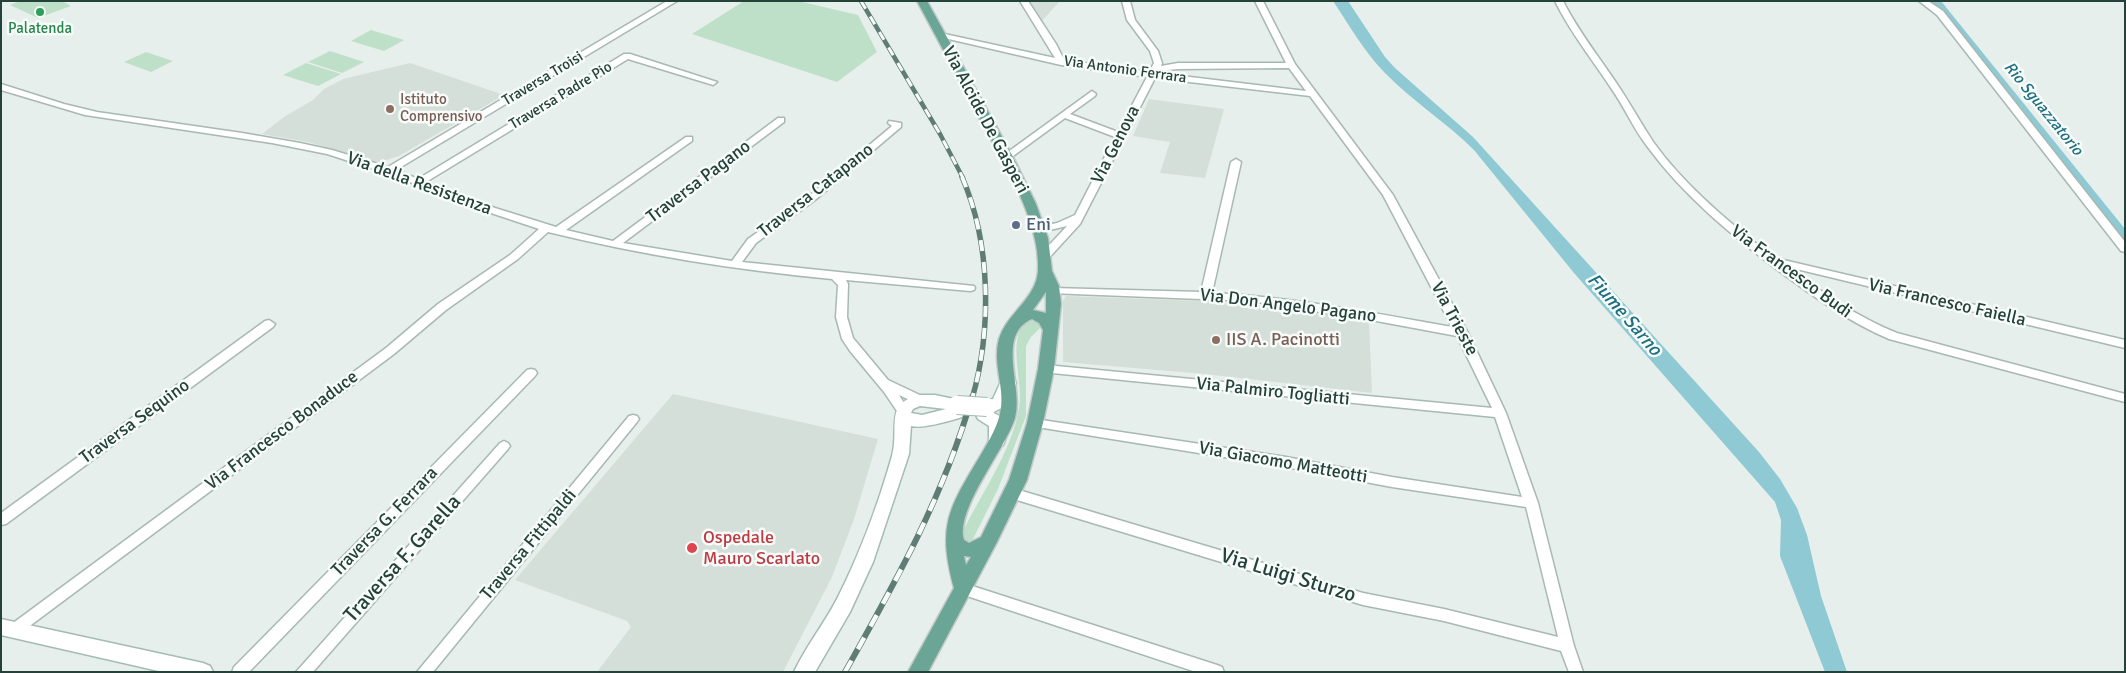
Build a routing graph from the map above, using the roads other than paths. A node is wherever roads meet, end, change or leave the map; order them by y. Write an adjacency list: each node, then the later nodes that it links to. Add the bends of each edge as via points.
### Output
1 (673, 1): 25 (street, Traversa Troisi)
2 (922, 1): 8 (main road, Via Alcide De Gasperi)
3 (1024, 1): 10 (street)
4 (1126, 1): 9 (street, via 1131,20)
5 (1259, 1): 11 (street, Via Trieste)
6 (1558, 1): 32 (street, Via Francesco Budi, via 1657,154 1735,234)
7 (1923, 1): 31 (street, via 1940,13)
8 (940, 35): 10 (street, Via Antonio Ferrara); 23 (main road, Via Alcide De Gasperi)
9 (1158, 57): 12 (street); 13 (street, Via Genova)
10 (1061, 62): 13 (street, Via Antonio Ferrara)
11 (1291, 65): 12 (street); 17 (street, Via Trieste)
12 (1178, 66): 13 (street)
13 (1154, 72): 17 (street, Via Antonio Ferrara); 21 (street, Via Genova)
14 (713, 82): 26 (street, Traversa Padre Pio, via 627,56)
15 (1, 87): 25 (street, Via della Resistenza, via 95,114 318,150)
16 (1092, 94): 18 (street)
17 (1313, 94): 42 (street, Via Trieste, via 1388,195)
18 (1064, 115): 21 (street); 23 (street)
19 (781, 120): 30 (street, Traversa Pagano)
20 (892, 123): 33 (street, Traversa Catapano, via 898,126 812,198 752,241)
21 (1121, 136): 27 (street, Via Genova)
22 (689, 139): 28 (street, Via Francesco Bonaduce)
23 (1006, 156): 29 (main road, Via Alcide De Gasperi)
24 (1236, 162): 38 (street)
25 (387, 172): 26 (street, Via della Resistenza)
26 (418, 183): 28 (street, Via della Resistenza)
27 (1080, 215): 29 (street, via 1060,226); 34 (street, Via Genova)
28 (552, 229): 30 (street, Via della Resistenza); 66 (street, Via Francesco Bonaduce, via 442,307 390,351)
29 (1037, 230): 34 (main road, Via Alcide De Gasperi)
30 (616, 244): 33 (street, Via della Resistenza)
31 (2125, 249)
32 (1770, 260): 43 (street, Via Francesco Faiella); 48 (street, Via Francesco Budi, via 1823,298 1876,330)
33 (734, 265): 35 (street, Via della Resistenza)
34 (1044, 265): 37 (main road, Via Alcide De Gasperi); 39 (main road, via 1041,287)
35 (837, 278): 36 (street, Via della Resistenza); 46 (street, via 843,284 839,310 843,330 853,350)
36 (970, 288)
37 (1053, 291): 38 (street, Via Don Angelo Pagano); 41 (main road, Via Alcide De Gasperi)
38 (1206, 295): 42 (street, Via Don Angelo Pagano, via 1251,298)
39 (1016, 321): 41 (main road, via 1029,314 1037,314 1045,318); 47 (main road, via 1007,339 1005,354)
40 (268, 324): 62 (street, Traversa Sequino)
41 (1051, 330): 44 (main road, Via Alcide De Gasperi)
42 (1462, 333): 53 (street, Via Trieste)
43 (2125, 344)
44 (1046, 369): 53 (street, Via Palmiro Togliatti); 56 (main road, Via Alcide De Gasperi)
45 (531, 372): 69 (street, Traversa G. Ferrara)
46 (883, 382): 49 (street); 52 (street)
47 (1008, 383): 51 (street, via 1001,400); 57 (main road, via 1010,406)
48 (2125, 398)
49 (920, 400): 50 (street); 52 (street, via 909,404)
50 (956, 409): 51 (street); 55 (street)
51 (985, 411): 57 (street, via 997,423)
52 (904, 413): 55 (street, via 917,422); 59 (street)
53 (1500, 414): 61 (street, Via Trieste)
54 (633, 419): 71 (street, Traversa Fittipaldi)
55 (929, 419): 59 (street)
56 (1035, 423): 60 (main road, Via Alcide De Gasperi); 61 (street, Via Giacomo Matteotti)
57 (997, 442): 63 (main road, via 960,507 954,520)
58 (504, 446): 70 (street, Traversa F. Garella)
59 (901, 454): 72 (street, via 864,562 843,606)
60 (1012, 493): 64 (main road, Via Alcide De Gasperi); 67 (street, Via Luigi Sturzo, via 1363,599 1444,615)
61 (1531, 503): 67 (street, Via Trieste)
62 (1, 520)
63 (953, 535): 64 (main road, via 958,544 968,550); 65 (main road)
64 (988, 542): 65 (main road, Via Alcide De Gasperi)
65 (963, 589): 73 (main road, Via Alcide De Gasperi); 74 (street)
66 (8, 628): 68 (street)
67 (1567, 646): 75 (street, Via Trieste)
68 (203, 672)
69 (240, 672)
70 (303, 672)
71 (424, 672)
72 (804, 672)
73 (918, 672)
74 (1217, 672)
75 (1576, 672)

